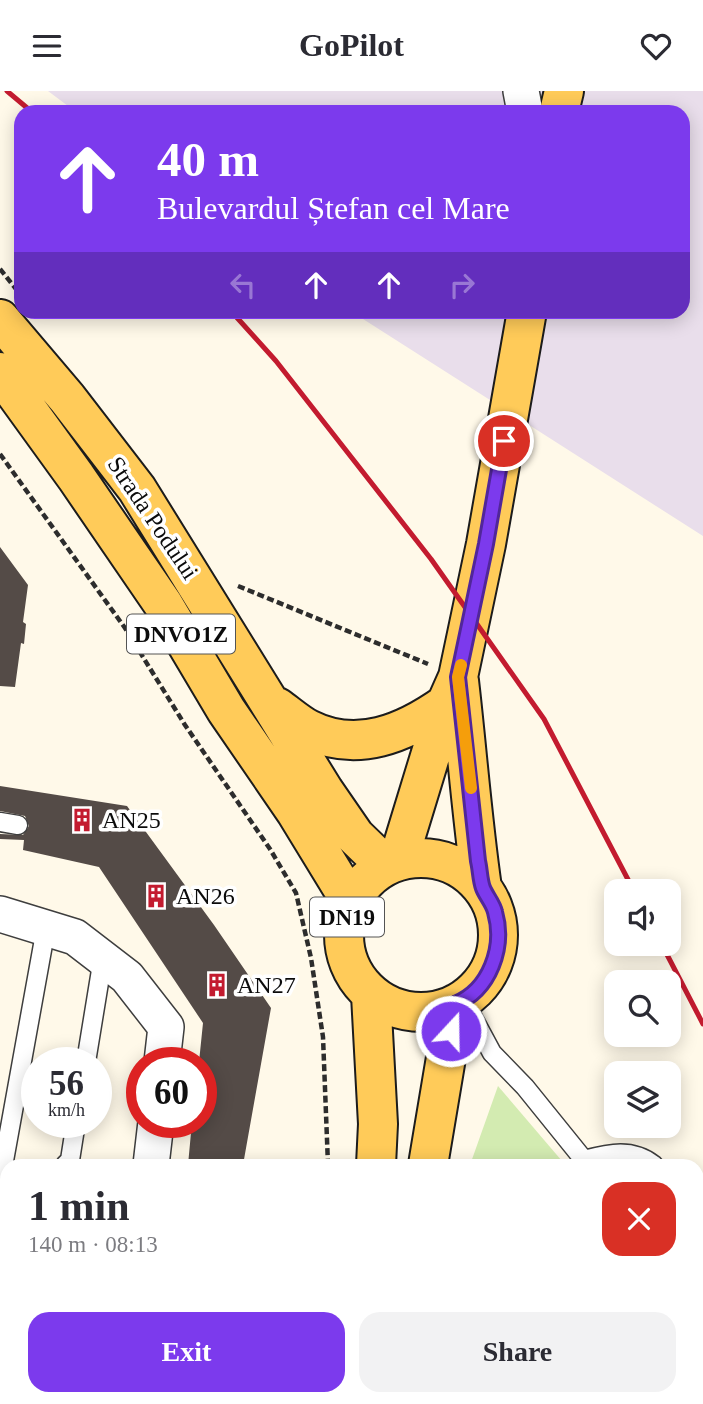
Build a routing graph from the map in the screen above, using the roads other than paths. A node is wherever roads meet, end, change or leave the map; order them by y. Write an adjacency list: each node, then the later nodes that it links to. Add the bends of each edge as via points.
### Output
1 (0, 319): 5 (main road, Strada Podului / DNVO1Z, via 137,489)
2 (526, 319): 4 (main road, DN19, via 486,544)
3 (0, 372): 8 (main road, Strada Podului / DNVO1Z, via 163,604)
4 (452, 690): 5 (main road, via 406,729 364,741 324,736); 6 (main road, DN19); 7 (main road, DN19, via 469,761)
5 (272, 703): 6 (main road, Strada Podului / DNVO1Z, via 355,836)
6 (392, 862): 7 (main road, DN19, via 431,858 456,865); 8 (main road, DN19, via 366,881)
7 (482, 888): 13 (main road, DN19, via 495,910 499,935 495,961 483,983)
8 (351, 902): 12 (main road, DN19, via 344,928 346,953 355,976)
9 (1, 923): 10 (street)
10 (46, 928): 11 (street, via 75,937); 18 (lane)
11 (103, 958): 14 (lane); 15 (street, via 127,977 166,1027)
12 (371, 995): 13 (main road, via 392,1007 417,1013); 21 (main road)
13 (459, 1002): 22 (main road); 23 (lane, via 492,1053 525,1087)
14 (88, 1047)
15 (164, 1047)
16 (73, 1138): 19 (lane)
17 (154, 1138): 20 (street)
18 (5, 1159)
19 (70, 1159)
20 (152, 1159)
21 (376, 1159)
22 (429, 1159)
23 (580, 1159)
24 (593, 1159): 25 (lane, via 607,1153 632,1153)
25 (646, 1159)

